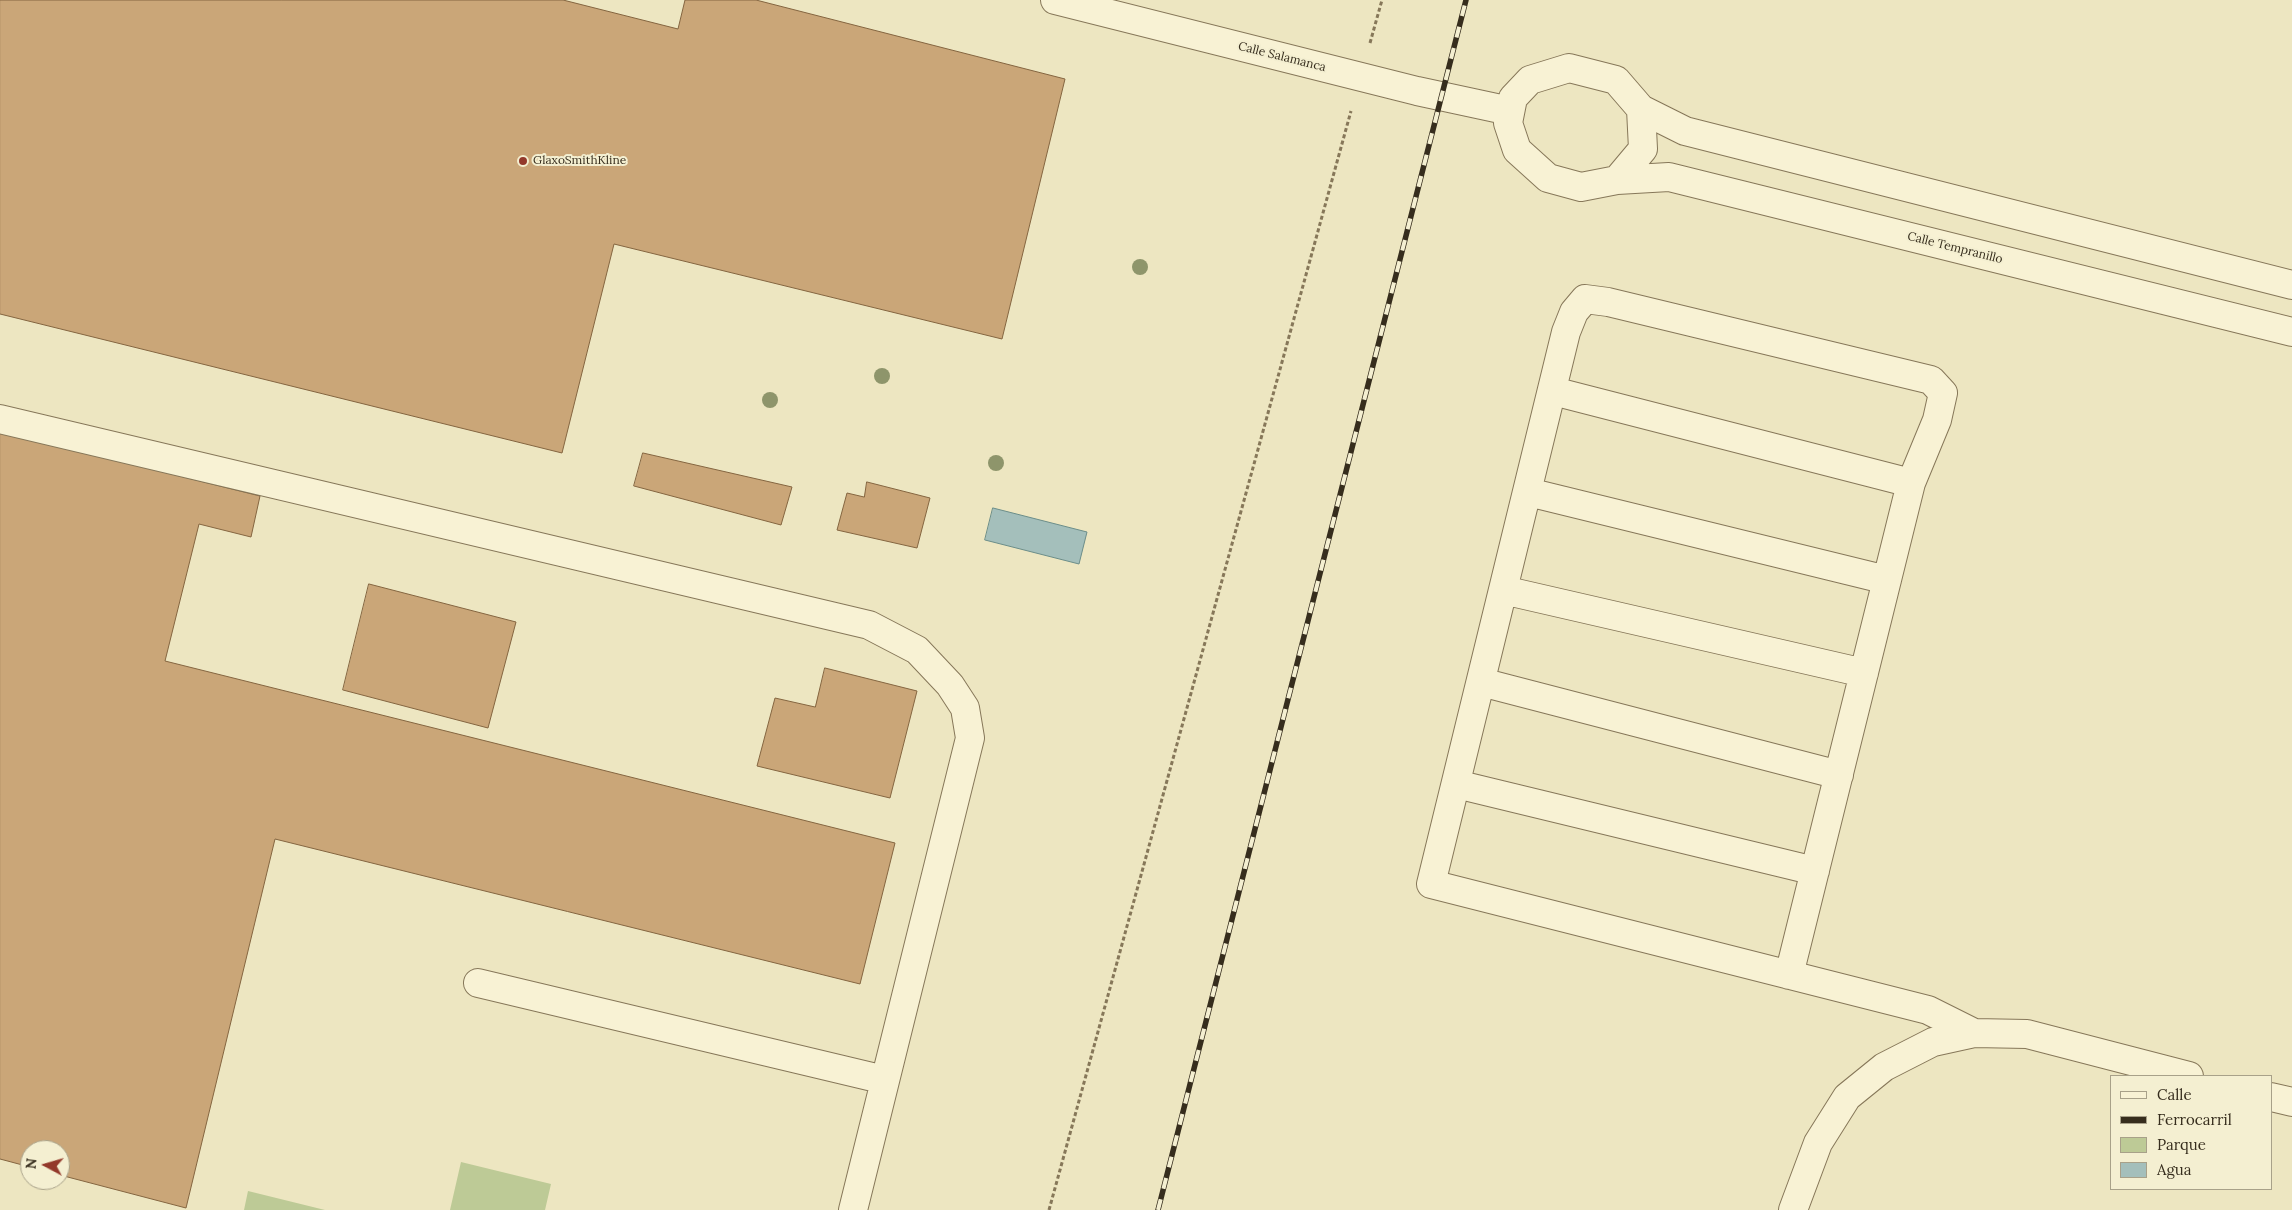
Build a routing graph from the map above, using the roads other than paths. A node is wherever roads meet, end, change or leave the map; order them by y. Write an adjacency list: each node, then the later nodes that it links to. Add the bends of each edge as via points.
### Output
1 (1054, 0): 3 (street, Calle Salamanca)
2 (1641, 109): 3 (street, via 1616,80 1569,68 1530,80 1513,98); 4 (street, via 1642,149); 5 (street, via 1685,132)
3 (1510, 111): 4 (street, via 1508,122 1517,150 1548,178 1581,187)
4 (1617, 180): 6 (street, Calle Tempranillo, via 1669,177)
5 (2292, 285)
6 (2292, 332)
7 (1553, 391): 9 (street); 9 (street, via 1566,332 1574,312 1585,299 1931,380 1943,393 1937,420); 10 (street)
8 (0, 419): 22 (street, via 869,625 918,650 950,685 965,708 970,738)
9 (1911, 483): 11 (street)
10 (1528, 492): 11 (street); 12 (street)
11 (1887, 580): 13 (street)
12 (1503, 590): 13 (street); 14 (street)
13 (1864, 673): 15 (street)
14 (1481, 682): 15 (street); 16 (street)
15 (1839, 775): 17 (street)
16 (1456, 784): 17 (street); 18 (street, via 1431,884)
17 (1815, 872): 18 (street)
18 (1789, 975): 20 (street, via 1928,1010)
19 (478, 983): 22 (street)
20 (1974, 1033): 21 (street, via 2027,1034); 26 (street, via 1933,1042 1892,1063 1847,1096 1818,1143)
21 (2185, 1075)
22 (885, 1080): 25 (street)
23 (2272, 1097): 24 (street)
24 (2292, 1102)
25 (853, 1210)
26 (1793, 1210)

